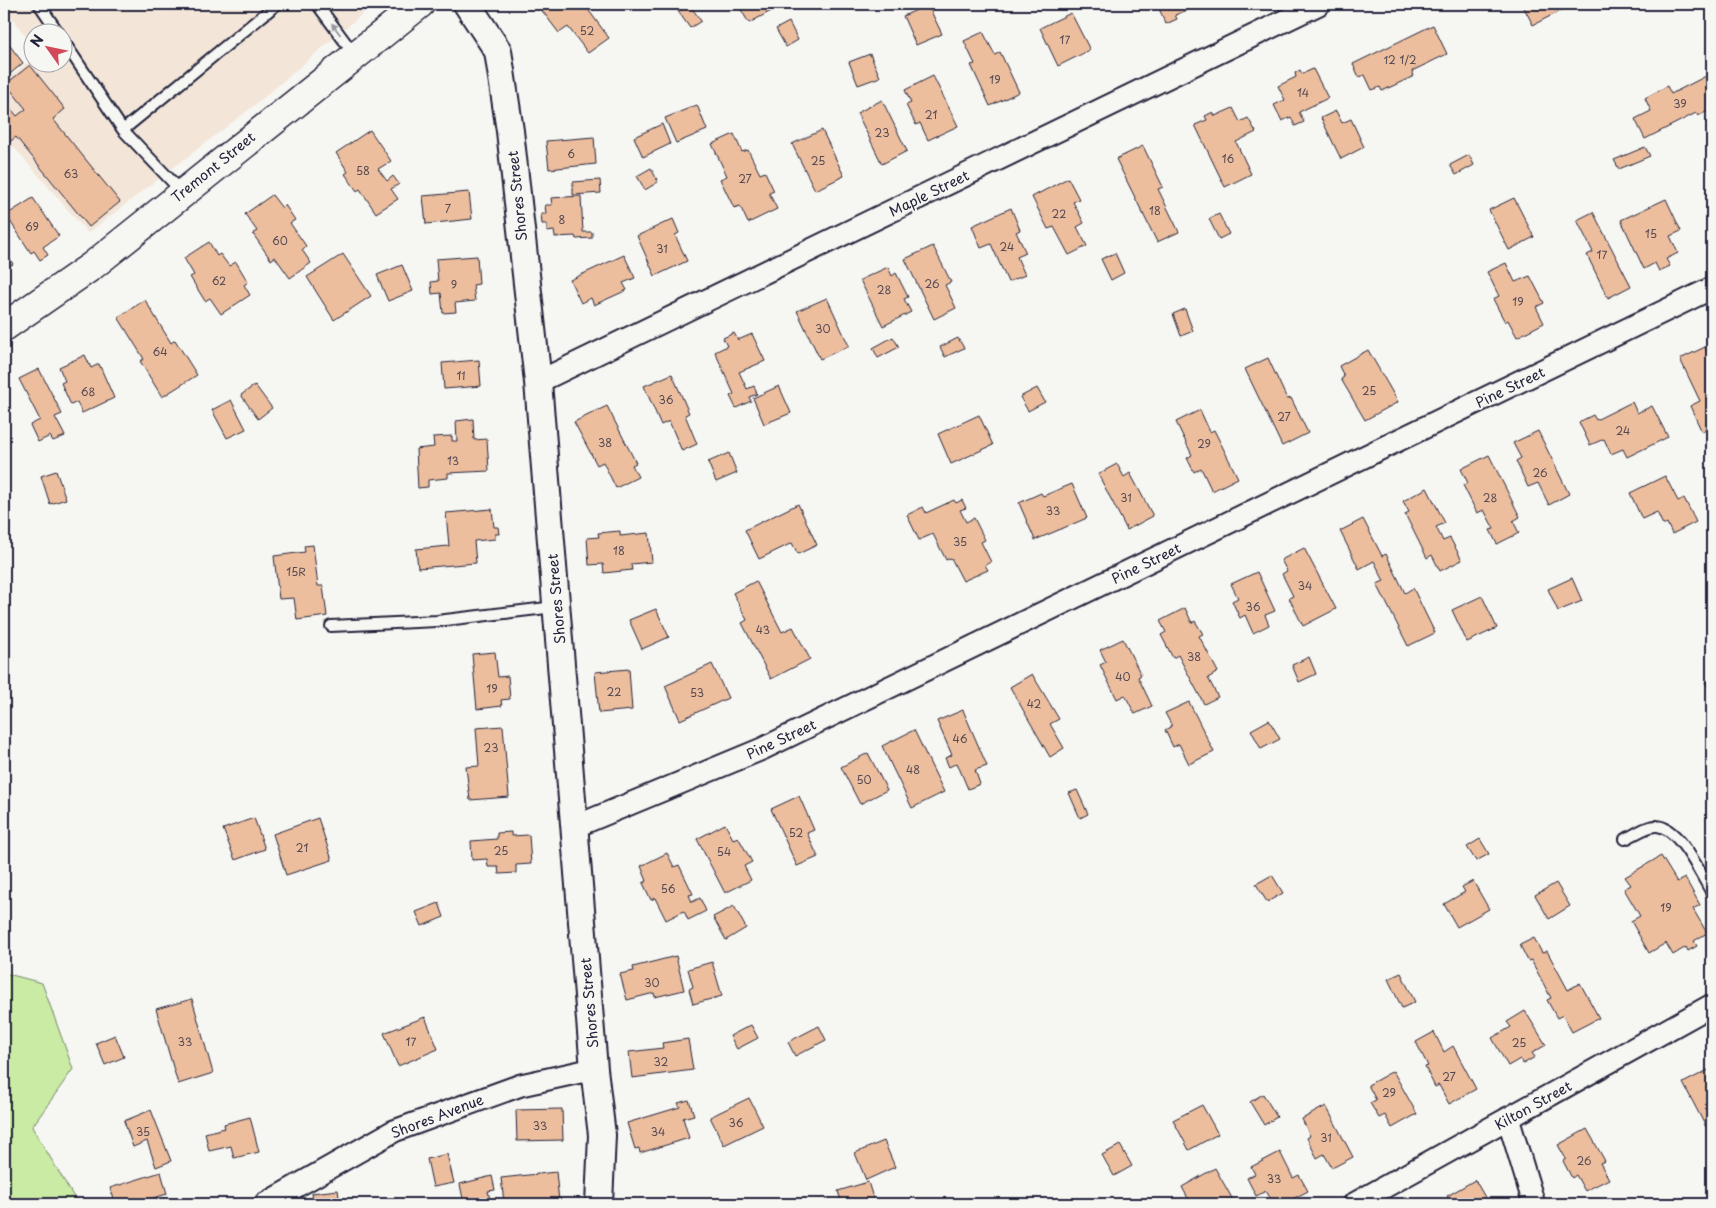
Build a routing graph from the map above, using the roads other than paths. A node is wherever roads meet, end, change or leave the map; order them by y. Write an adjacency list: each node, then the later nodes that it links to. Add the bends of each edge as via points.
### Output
1 (39, 4): 7 (lane)
2 (277, 4): 10 (lane)
3 (317, 4): 9 (lane, one-way to 3)
4 (420, 4): 9 (main road, Tremont Street)
5 (467, 4): 14 (street, Shores Street, via 498,52)
6 (1319, 4): 14 (street, Maple Street)
7 (51, 22)
8 (72, 54): 10 (lane)
9 (355, 55): 11 (main road, Tremont Street)
10 (123, 130): 11 (lane)
11 (182, 192): 13 (main road, Tremont Street, via 92,266)
12 (1712, 288): 17 (street, Pine Street, via 762,749)
13 (4, 327)
14 (538, 382): 15 (street, Shores Street)
15 (556, 606): 16 (lane, via 437,621); 17 (street, Shores Street)
16 (331, 626)
17 (574, 827): 21 (street, Shores Street)
18 (1625, 839): 19 (lane, via 1655,826 1667,829 1677,837)
19 (1712, 893)
20 (1712, 1005): 22 (street, Kilton Street)
21 (594, 1069): 23 (street, Shores Avenue, via 521,1084 394,1131); 24 (street, Shores Street, via 602,1135)
22 (1508, 1118): 25 (street, Kilton Street); 26 (street)
23 (265, 1204)
24 (599, 1204)
25 (1354, 1204)
26 (1534, 1204)

